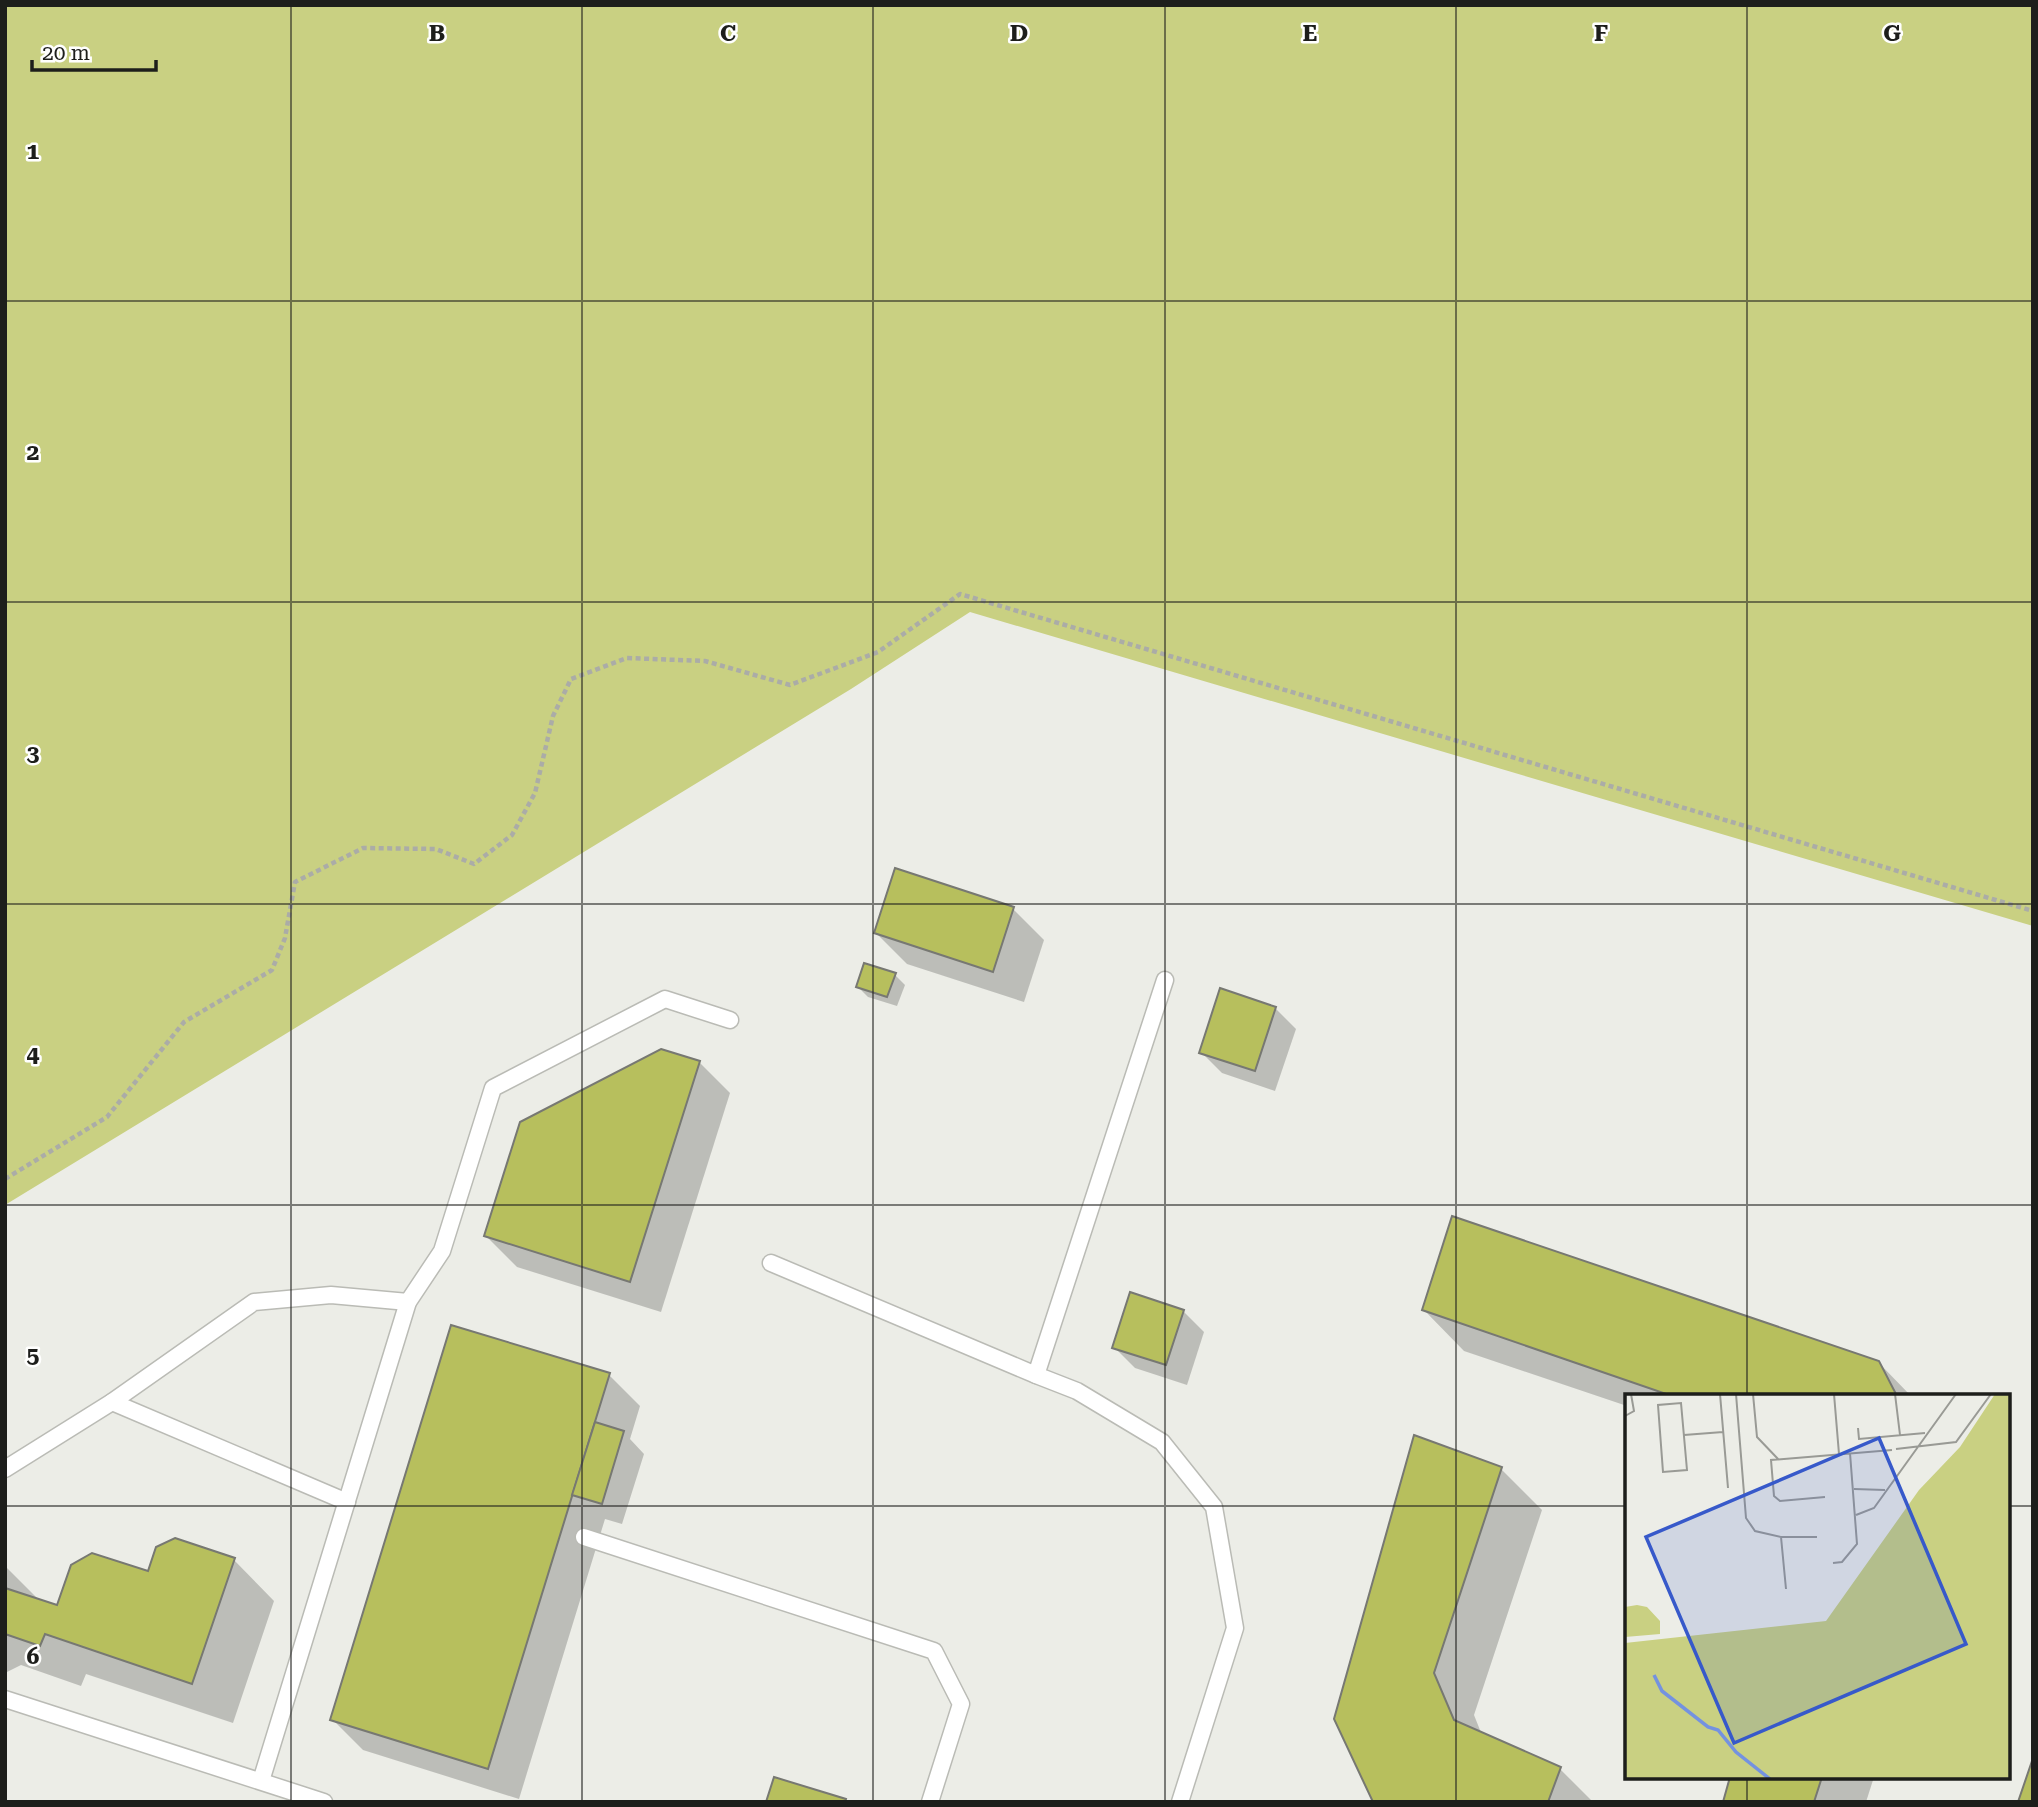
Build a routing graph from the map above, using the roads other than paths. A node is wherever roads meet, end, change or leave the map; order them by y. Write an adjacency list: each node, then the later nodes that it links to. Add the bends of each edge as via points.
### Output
1 (1165, 980): 5 (lane)
2 (730, 1020): 4 (lane, via 665,999 493,1088 442,1251)
3 (771, 1263): 5 (lane)
4 (408, 1302): 6 (lane, via 331,1295 254,1303); 8 (lane)
5 (1036, 1375): 14 (lane, via 1077,1391 1162,1442 1214,1507 1235,1628)
6 (112, 1402): 7 (lane); 8 (lane)
7 (5, 1469)
8 (347, 1502): 11 (lane)
9 (584, 1537): 13 (lane, via 934,1651 961,1704)
10 (5, 1699): 11 (lane)
11 (261, 1781): 12 (lane)
12 (324, 1802)
13 (930, 1802)
14 (1180, 1802)

